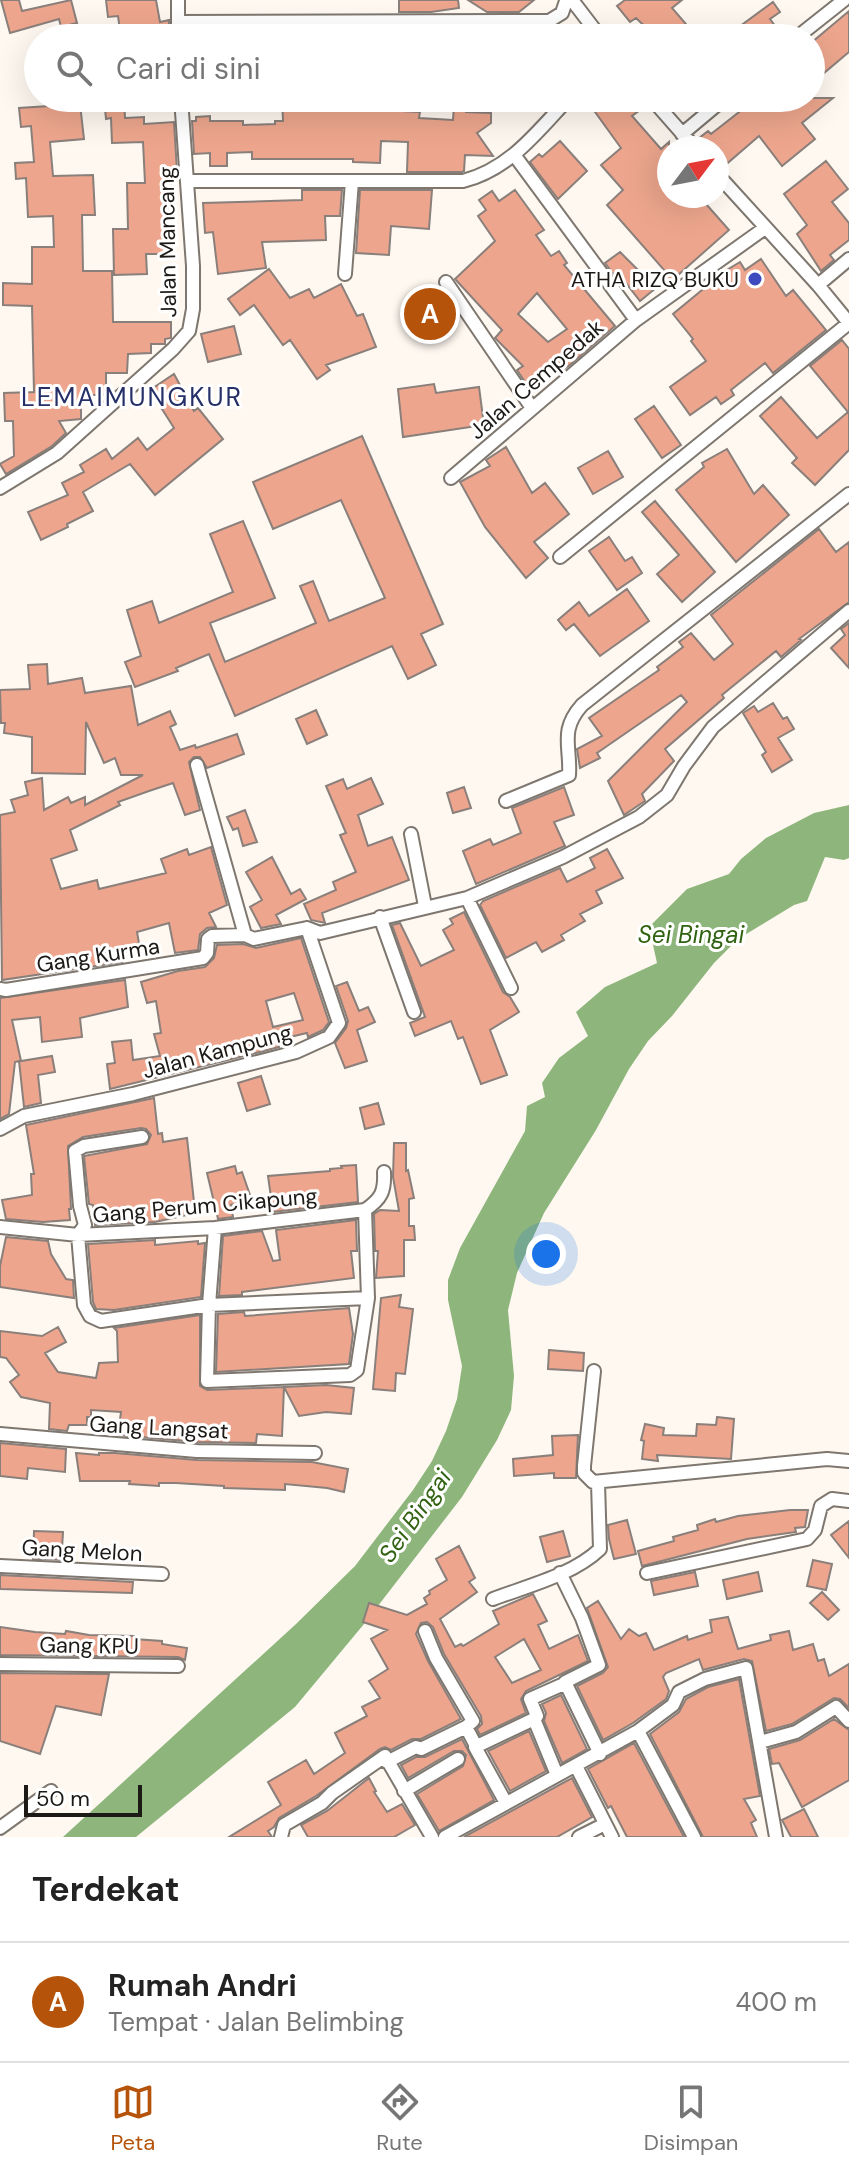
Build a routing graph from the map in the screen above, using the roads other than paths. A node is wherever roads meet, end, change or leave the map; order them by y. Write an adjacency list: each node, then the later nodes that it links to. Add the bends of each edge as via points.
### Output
1 (178, 0): 4 (street)
2 (844, 0): 6 (street)
3 (572, 1): 4 (street, via 549,21); 5 (street)
4 (179, 22)
5 (590, 24)
6 (814, 24)
7 (182, 112): 13 (street, Jalan Mancang)
8 (556, 112): 12 (street)
9 (663, 112): 11 (street)
10 (708, 112): 11 (street)
11 (682, 134)
12 (515, 156): 14 (street, via 486,175 463,181); 21 (street)
13 (187, 181): 14 (street); 25 (street, Jalan Mancang, via 193,266 189,331 57,453)
14 (352, 181): 18 (street)
15 (729, 188): 16 (street)
16 (765, 228): 20 (street); 21 (street, Jalan Cempedak)
17 (849, 259): 20 (street)
18 (345, 274)
19 (446, 282): 23 (street)
20 (818, 285): 22 (street)
21 (636, 320): 23 (street, Jalan Cempedak)
22 (849, 323): 27 (street)
23 (532, 408): 24 (street, Jalan Cempedak)
24 (451, 478)
25 (0, 488)
26 (849, 494): 30 (street, via 582,705 571,718 566,779)
27 (560, 557)
28 (849, 611): 32 (street, via 713,727 667,795 639,817)
29 (197, 765): 36 (street)
30 (506, 801)
31 (411, 834): 33 (street)
32 (467, 898): 33 (street); 37 (street)
33 (425, 906): 34 (street)
34 (380, 917): 35 (street, via 320,933); 39 (street)
35 (307, 928): 36 (street, via 254,939); 40 (street, Jalan Kampung, via 339,1023 329,1037 296,1052 24,1116)
36 (245, 935): 38 (street, Gang Kurma, via 210,936 203,958)
37 (511, 988)
38 (0, 989)
39 (414, 1012)
40 (0, 1129)
41 (142, 1137): 46 (street, via 75,1151 85,1225)
42 (384, 1172): 43 (street, via 385,1190)
43 (365, 1210): 45 (street, Gang Perum Cikapung); 47 (street)
44 (0, 1227): 46 (street, Gang Perum Cikapung)
45 (215, 1228): 46 (street, Gang Perum Cikapung); 48 (street)
46 (78, 1235): 48 (street, via 84,1305 90,1316 101,1321)
47 (368, 1298): 48 (street); 48 (street, via 357,1370 344,1376 207,1381)
48 (209, 1305)
49 (594, 1371): 53 (street, via 584,1466 589,1480)
50 (0, 1434): 51 (street, Gang Langsat, via 197,1451)
51 (315, 1453)
52 (849, 1461): 53 (street)
53 (598, 1483): 56 (street, via 600,1549)
54 (849, 1501): 57 (street, via 832,1499 821,1506 807,1539)
55 (0, 1566): 58 (street, Gang Melon)
56 (560, 1573): 59 (street); 63 (street, via 599,1665)
57 (647, 1573)
58 (162, 1574)
59 (493, 1599)
60 (425, 1631): 66 (street, via 473,1721)
61 (0, 1664): 62 (street, Gang KPU)
62 (178, 1666)
63 (566, 1683): 64 (street, via 530,1699); 70 (street)
64 (534, 1719): 69 (street); 74 (street)
65 (849, 1721): 68 (street, via 836,1707 796,1732)
66 (466, 1727): 69 (street); 72 (street)
67 (638, 1731): 68 (street, via 673,1705 679,1692 746,1668); 70 (street); 85 (street)
68 (760, 1742): 86 (street)
69 (476, 1746): 77 (street)
70 (600, 1754): 73 (street)
71 (458, 1759): 76 (street)
72 (387, 1762): 76 (street); 80 (street, via 385,1756 284,1825)
73 (576, 1766): 74 (street); 78 (street)
74 (557, 1775): 77 (street)
75 (51, 1791): 79 (street)
76 (404, 1791): 81 (street)
77 (506, 1803): 82 (street)
78 (605, 1824): 83 (street); 84 (street)
79 (0, 1828)
80 (281, 1837)
81 (432, 1837)
82 (445, 1837)
83 (579, 1837)
84 (612, 1837)
85 (694, 1837)
86 (776, 1837)

